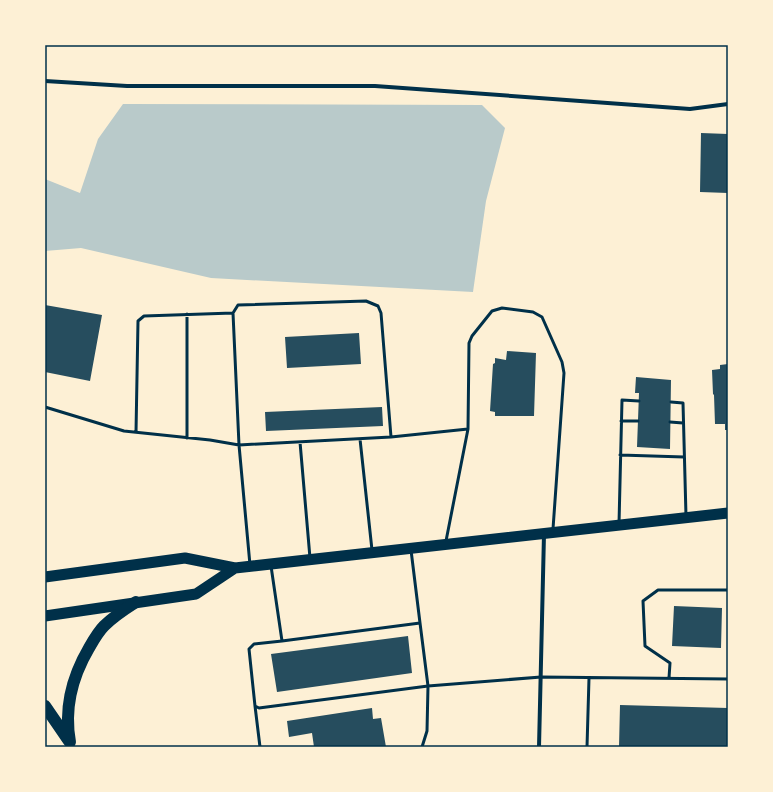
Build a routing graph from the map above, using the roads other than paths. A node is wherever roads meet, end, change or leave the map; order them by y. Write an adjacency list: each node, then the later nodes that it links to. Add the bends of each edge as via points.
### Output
1 (45, 81): 2 (street, via 127,86 375,86 690,109)
2 (728, 104)
3 (233, 313): 4 (lane); 14 (lane, via 238,305 366,301 378,306 381,313); 18 (lane)
4 (187, 314): 13 (lane, via 144,316 138,322); 15 (lane)
5 (639, 401): 8 (lane, via 622,400)
6 (671, 402): 11 (lane, via 683,403)
7 (45, 407): 13 (lane, via 124,431)
8 (621, 421): 9 (lane); 19 (lane)
9 (638, 421)
10 (670, 422): 11 (lane)
11 (683, 423): 20 (lane)
12 (468, 429): 14 (lane); 24 (lane, via 472,336 492,311 502,308 533,312 542,317 562,362 564,374); 25 (lane)
13 (136, 432): 15 (lane)
14 (390, 437): 16 (lane)
15 (187, 438): 18 (lane)
16 (360, 439): 17 (lane); 27 (lane)
17 (300, 442): 18 (lane); 28 (lane)
18 (239, 445): 30 (lane)
19 (620, 455): 20 (lane); 23 (lane)
20 (684, 457): 22 (lane)
21 (728, 513): 22 (highway)
22 (686, 518): 23 (highway)
23 (619, 526): 24 (highway)
24 (549, 534): 25 (highway); 38 (street)
25 (446, 545): 26 (highway)
26 (411, 549): 27 (highway); 36 (lane)
27 (372, 553): 28 (highway)
28 (311, 560): 29 (highway)
29 (271, 564): 30 (highway); 37 (lane)
30 (250, 567): 31 (highway)
31 (236, 568): 32 (highway, via 186,558); 34 (highway, via 196,594)
32 (45, 577)
33 (728, 590): 40 (lane, via 658,590 644,601 645,646 670,663)
34 (136, 602): 35 (highway); 45 (highway, via 103,627 81,663 68,704)
35 (45, 616)
36 (420, 623): 37 (lane); 42 (lane)
37 (282, 641): 44 (lane, via 254,644 249,650)
38 (541, 677): 39 (lane); 42 (lane); 48 (street)
39 (589, 678): 40 (lane); 49 (lane)
40 (669, 678): 41 (lane)
41 (728, 679)
42 (428, 686): 44 (lane, via 259,708); 47 (lane, via 427,731)
43 (45, 706): 45 (highway)
44 (255, 706): 46 (lane)
45 (71, 745)
46 (260, 747)
47 (422, 747)
48 (539, 747)
49 (587, 747)

